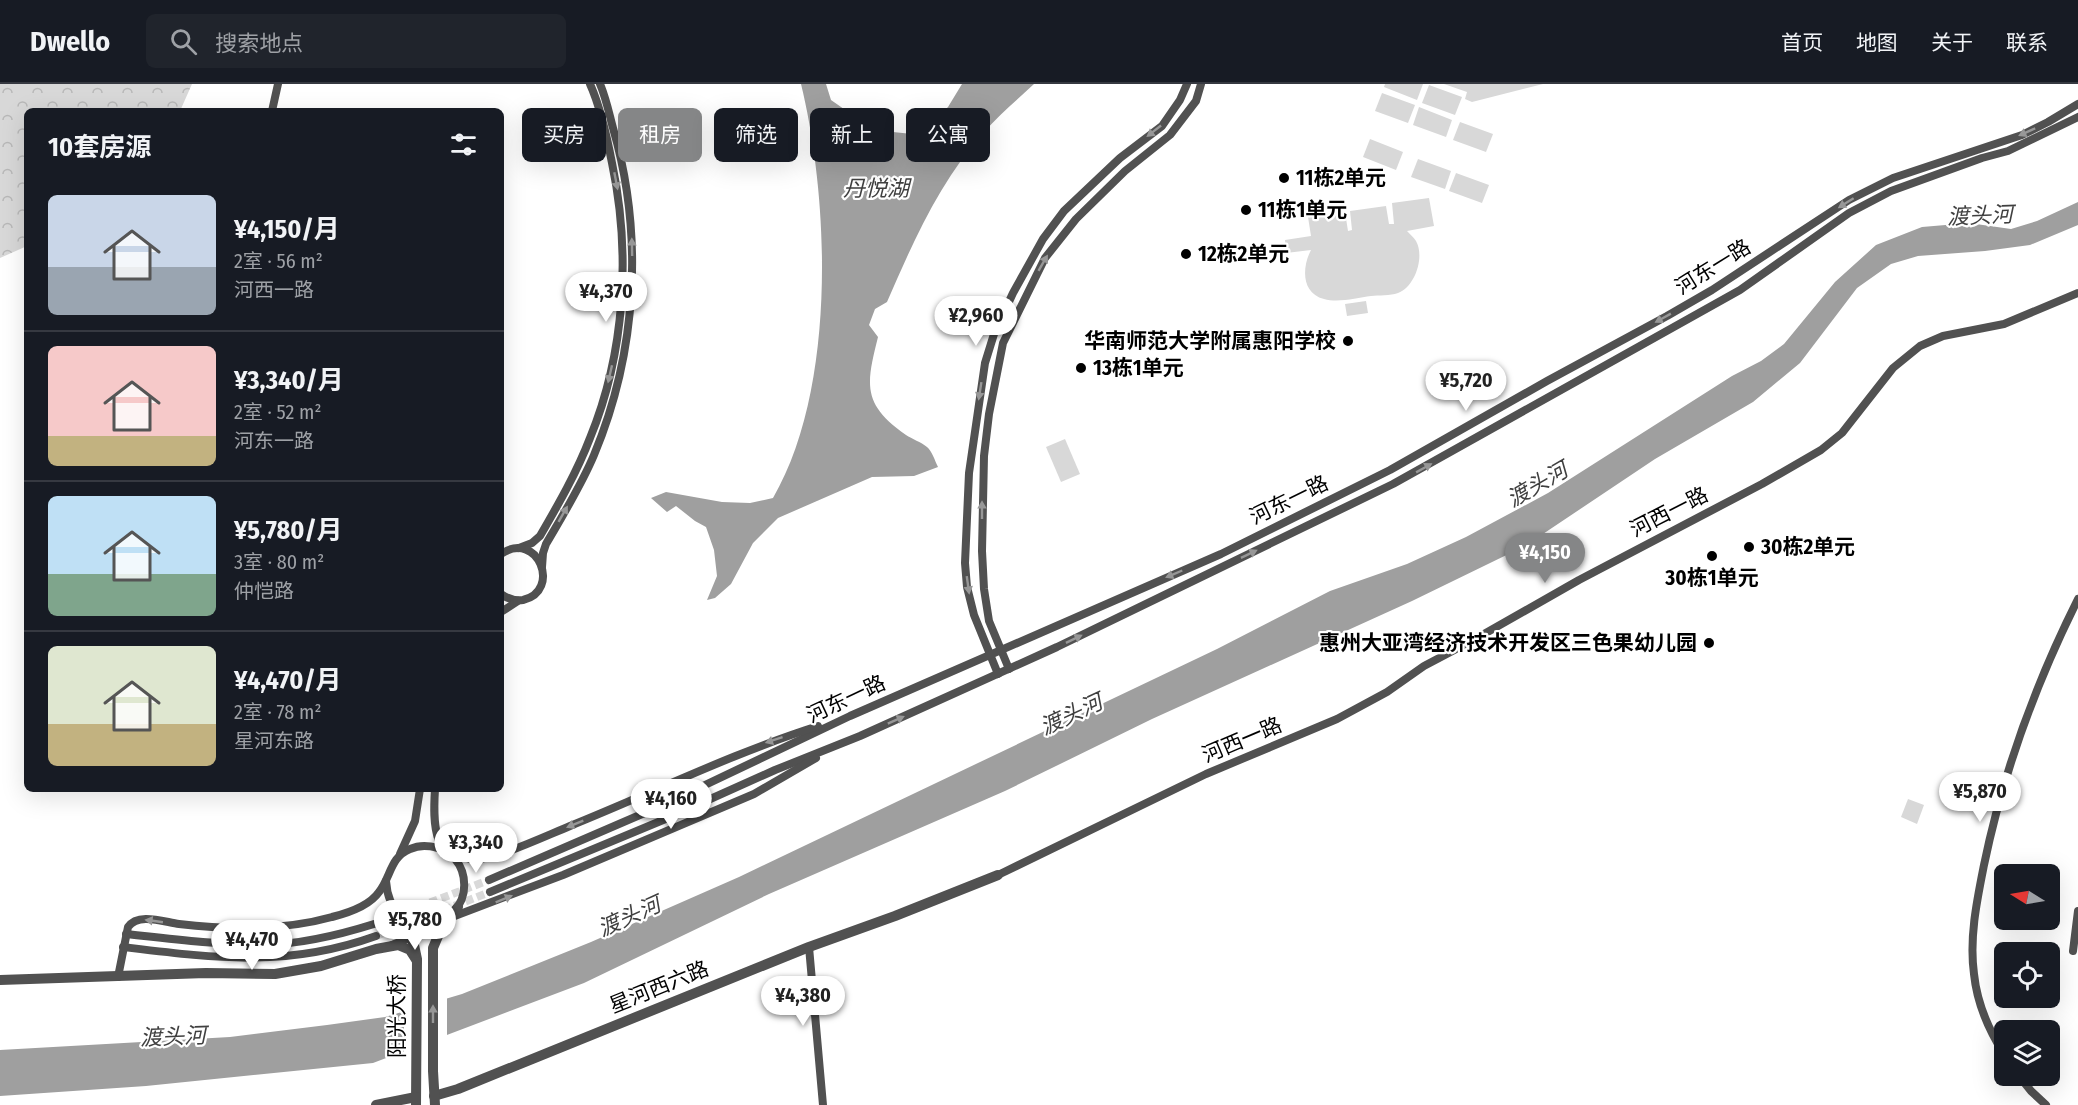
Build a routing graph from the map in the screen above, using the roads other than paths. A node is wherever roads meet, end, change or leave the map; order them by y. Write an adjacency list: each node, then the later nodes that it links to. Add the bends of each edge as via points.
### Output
1 (278, 84): 7 (street)
2 (590, 84): 10 (street, one-way to 10, via 608,144 622,220 620,325 601,408 580,463 540,536)
3 (600, 84): 12 (street, one-way to 3, via 546,544 593,457 615,392 628,327 631,227 618,144)
4 (1187, 84): 18 (street, one-way to 18, via 1162,126 1119,158 1064,211 1026,267 994,334 976,414 965,543 967,587)
5 (1201, 84): 17 (street, one-way to 5, via 989,621 984,589 982,496 989,414 1003,343 1045,258 1108,187 1170,135 1196,100)
6 (2078, 104): 17 (street, 河东一路, one-way to 17, via 2022,135 1893,178 1849,200 1712,290 1390,470 1221,554)
7 (273, 108)
8 (2078, 117): 19 (street, 河东一路, one-way to 8, via 1393,484 1740,290 1866,203 2008,151)
9 (2078, 293): 27 (street, 河西一路, via 2004,324 1943,336 1920,346 1893,368 1842,433 1772,479 1579,580 1337,719 1206,774)
10 (519, 548): 11 (street); 12 (street, via 535,555)
11 (504, 552)
12 (542, 567): 15 (street, via 540,586)
13 (504, 596): 15 (street)
14 (2078, 599): 46 (street, via 2043,674 2010,765 1978,895 1973,973 1978,999)
15 (520, 600): 16 (street)
16 (504, 610)
17 (1001, 649): 18 (street, 河东一路); 19 (street)
18 (989, 654): 20 (street); 21 (street, 河东一路)
19 (1010, 669): 20 (street, 河东一路)
20 (998, 674): 22 (street, 河东一路, one-way to 20)
21 (850, 716): 25 (street, one-way to 25, via 750,749 500,854 471,859); 29 (street, 河东一路, via 663,805)
22 (843, 743): 30 (street, 河东一路); 34 (street, one-way to 22, via 563,875 754,794)
23 (420, 792): 26 (street, via 415,821)
24 (435, 792): 25 (street, via 436,829)
25 (447, 852): 26 (street, via 423,846); 31 (street, via 456,860 463,877)
26 (398, 856): 28 (street)
27 (998, 875): 40 (street, 星河西六路)
28 (386, 880): 33 (street, via 387,894); 36 (street, one-way to 36, via 367,903 333,917 283,926 238,928 137,920 129,924)
29 (489, 880)
30 (490, 892)
31 (458, 907): 34 (street)
32 (2078, 911): 42 (street)
33 (401, 916): 34 (street, via 413,923); 38 (street, 阳光大桥)
34 (444, 920): 38 (street); 48 (street, 阳光大桥, one-way to 34, via 433,957)
35 (374, 924): 36 (street, via 328,937 267,945)
36 (126, 934): 39 (street)
37 (376, 936): 39 (street, via 283,958 232,959)
38 (412, 938): 41 (street); 43 (street, 阳光大桥)
39 (123, 947): 44 (street)
40 (809, 947): 48 (street, 星河西六路); 51 (street)
41 (376, 949): 43 (street, via 403,946); 44 (street, via 321,966 275,974)
42 (2073, 951)
43 (417, 961): 49 (street, 阳光大桥)
44 (118, 977): 45 (street)
45 (0, 980)
46 (1994, 1036)
47 (2027, 1086): 52 (street)
48 (434, 1100)
49 (416, 1101): 50 (street)
50 (376, 1105)
51 (823, 1105)
52 (2046, 1105)

